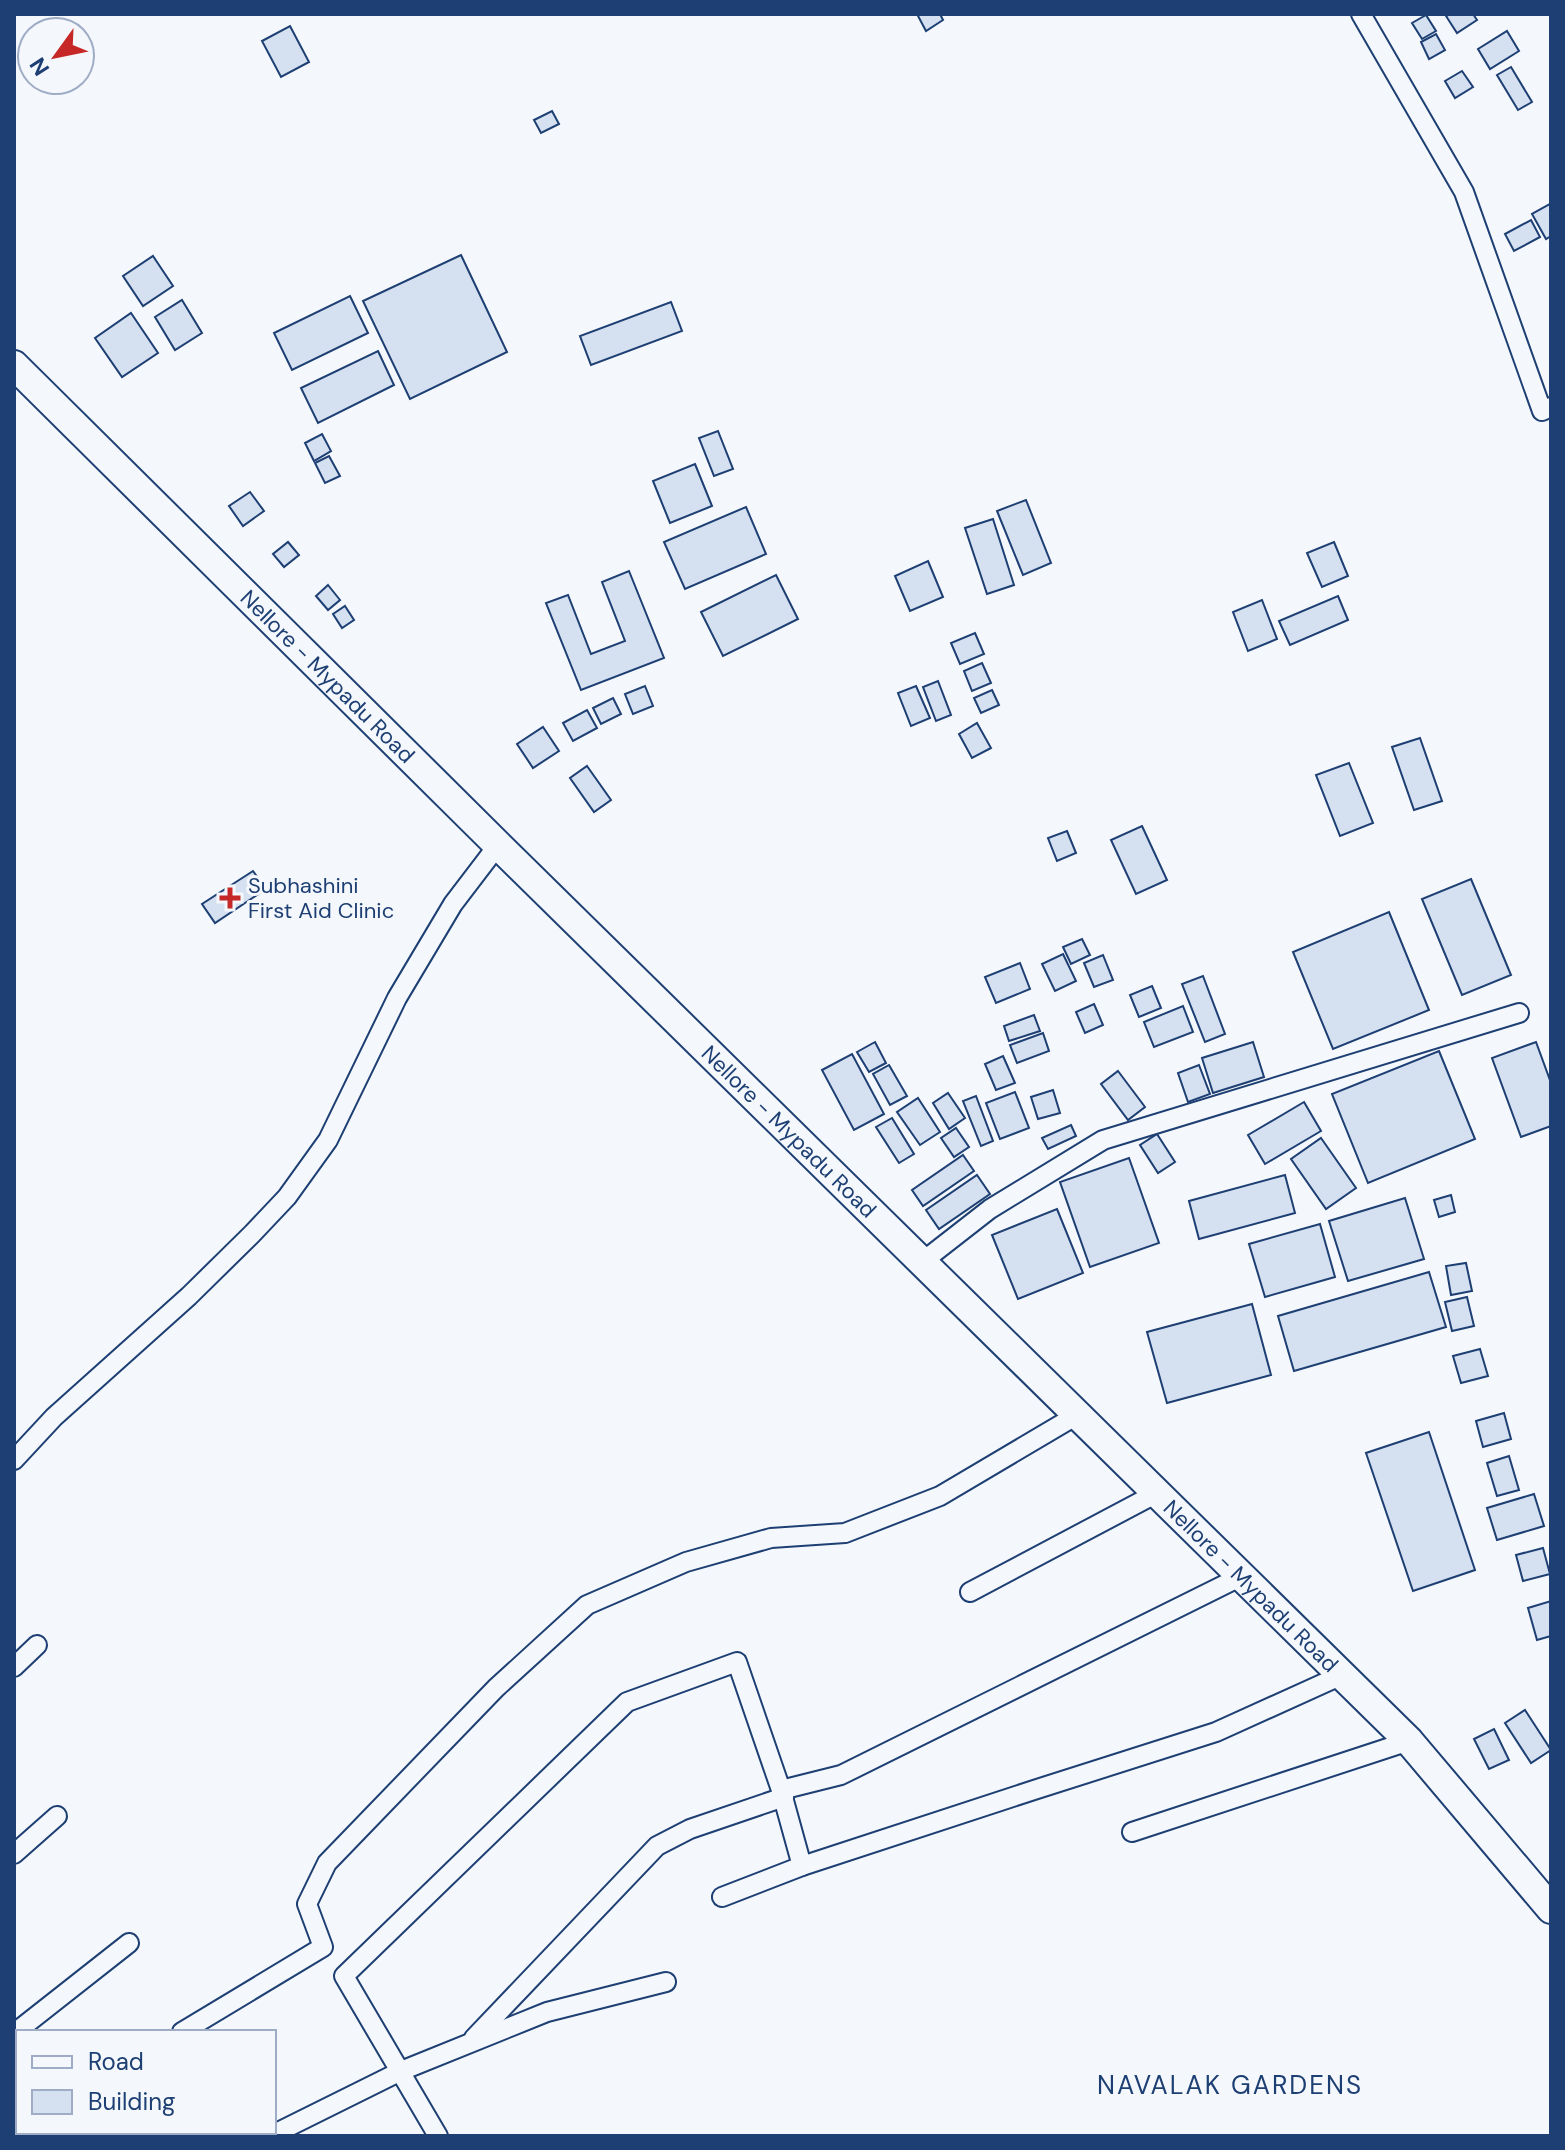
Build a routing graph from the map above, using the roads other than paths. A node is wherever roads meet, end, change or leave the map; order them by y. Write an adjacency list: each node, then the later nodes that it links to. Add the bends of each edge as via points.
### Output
1 (1361, 14): 3 (street, via 1464,192 1542,411)
2 (14, 365): 4 (main road, Nellore - Mypadu Road)
3 (1551, 407)
4 (498, 845): 6 (main road, Nellore - Mypadu Road); 8 (street, via 453,904 397,998 328,1140 287,1197)
5 (1519, 1013): 6 (street, via 1103,1140 990,1209)
6 (922, 1262): 7 (main road, Nellore - Mypadu Road)
7 (1077, 1415): 9 (main road, Nellore - Mypadu Road); 26 (street, via 940,1496 845,1533 771,1538 686,1562 587,1605 496,1688 327,1863 307,1904 323,1947)
8 (14, 1460)
9 (1157, 1493): 10 (main road, Nellore - Mypadu Road); 11 (street)
10 (1242, 1576): 14 (main road, Nellore - Mypadu Road); 16 (street, via 841,1775)
11 (970, 1592)
12 (37, 1645): 13 (street)
13 (14, 1667)
14 (1342, 1675): 15 (main road, Nellore - Mypadu Road); 20 (street, via 1216,1732)
15 (1409, 1741): 18 (street); 22 (main road, Nellore - Mypadu Road)
16 (782, 1794): 20 (street); 27 (street, via 657,1846); 28 (street, via 737,1662 627,1702 344,1976)
17 (57, 1816): 19 (street)
18 (1132, 1832)
19 (14, 1854)
20 (802, 1866): 21 (street)
21 (722, 1897)
22 (1551, 1909)
23 (129, 1943): 25 (street)
24 (666, 1982): 27 (street, via 547,2012)
25 (19, 2027)
26 (185, 2030)
27 (469, 2044): 28 (street)
28 (401, 2071): 29 (street); 30 (street)
29 (276, 2133)
30 (438, 2136)

